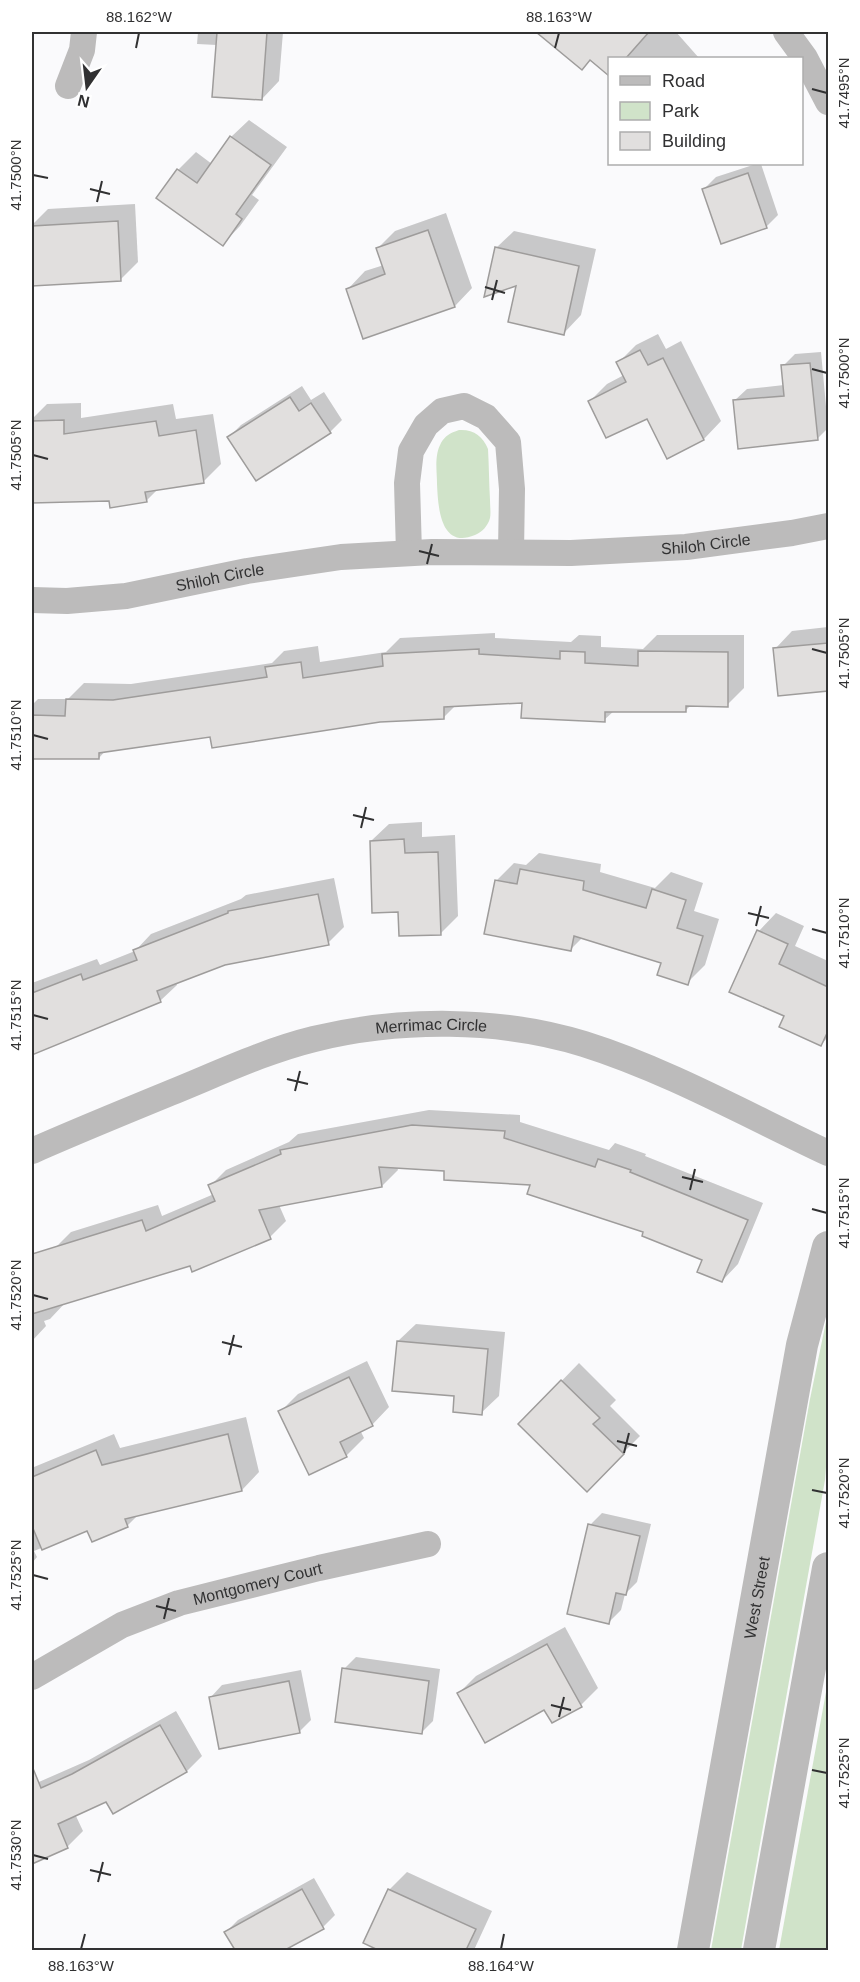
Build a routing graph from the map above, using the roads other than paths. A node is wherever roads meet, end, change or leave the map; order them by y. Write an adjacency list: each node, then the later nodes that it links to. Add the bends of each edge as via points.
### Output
1 (84, 32): 3 (street, via 82,50)
2 (786, 32): 4 (street)
3 (68, 86)
4 (828, 102)
5 (828, 526): 6 (street, Shiloh Circle, via 686,547)
6 (511, 552): 7 (street, Shiloh Circle); 7 (street, via 508,442 486,417 464,406 442,411 426,425 411,451 407,483)
7 (409, 553): 8 (street, Shiloh Circle, via 341,557 258,569 126,596)
8 (32, 600)
9 (32, 1151): 10 (street, Merrimac Circle, via 253,1059 312,1039 387,1025 465,1024 535,1032 628,1059)
10 (828, 1154)
11 (828, 1247): 15 (street, West Street, via 802,1345)
12 (428, 1544): 14 (street, Montgomery Court, via 179,1603 122,1626)
13 (828, 1568): 16 (street)
14 (32, 1677)
15 (693, 1950)
16 (759, 1950)

